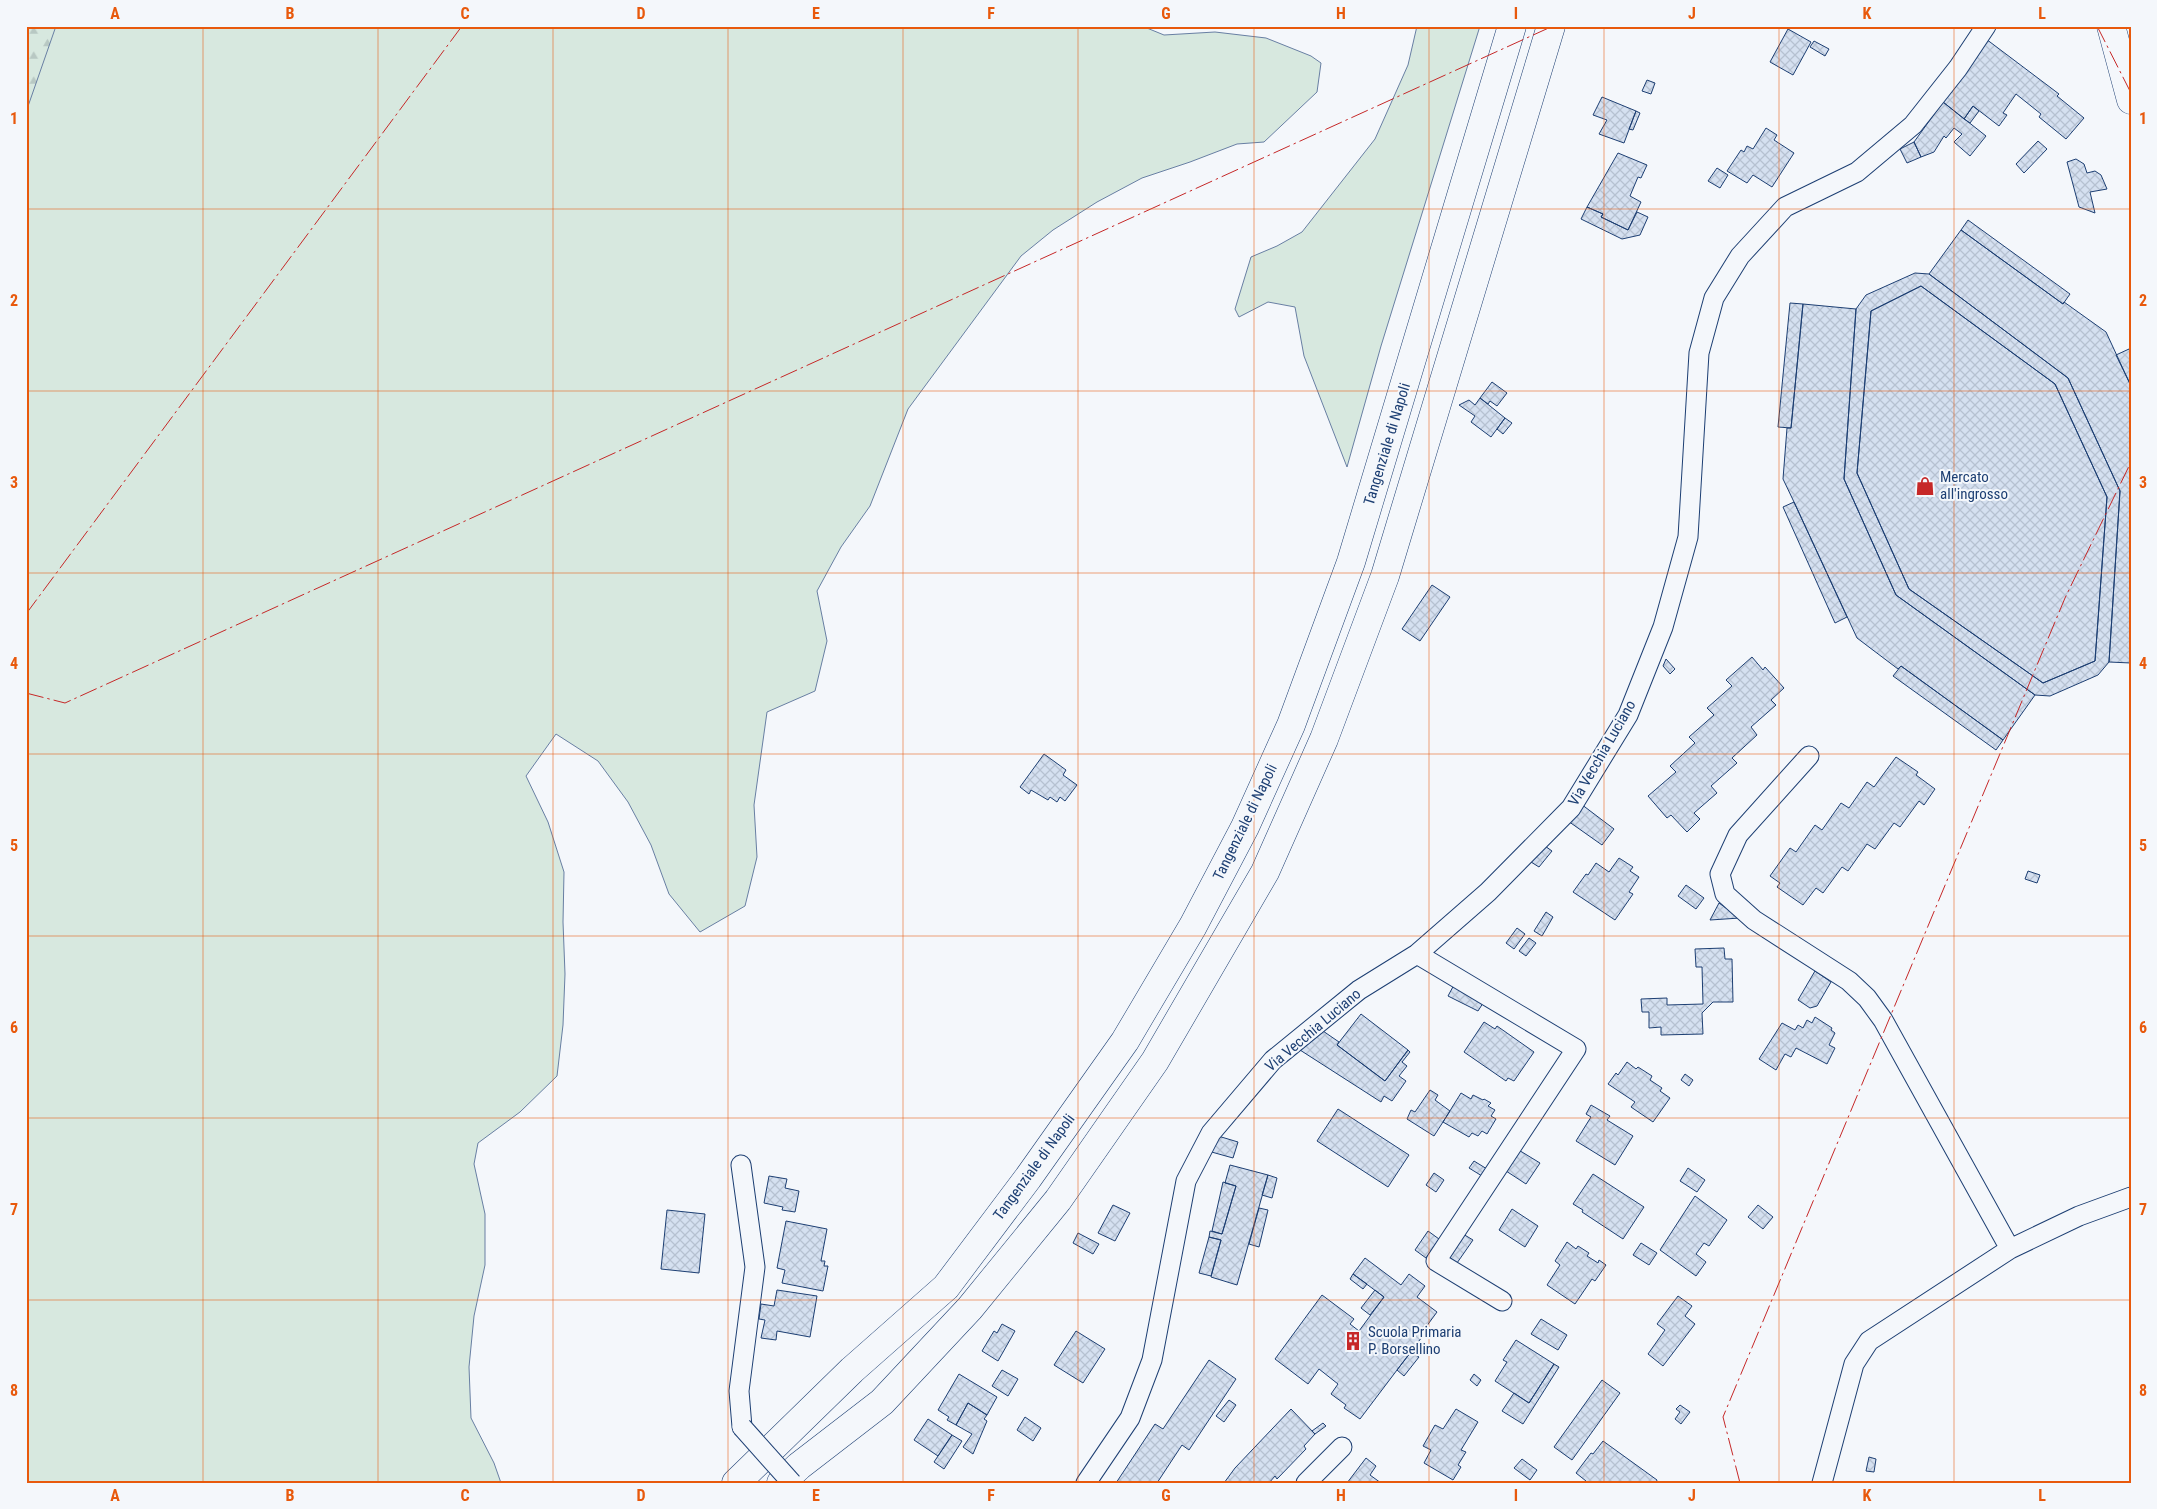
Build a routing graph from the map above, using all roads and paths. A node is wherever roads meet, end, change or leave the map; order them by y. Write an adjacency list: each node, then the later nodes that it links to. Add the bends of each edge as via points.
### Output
1 (1512, 26): 13 (main road, Tangenziale di Napoli, via 1351,562 1291,726 1245,826 1193,926 1125,1040 1028,1178 946,1286 852,1370)
2 (1551, 26): 14 (main road, via 1385,576 1324,739 1265,872 1155,1061 1058,1200 970,1308 882,1402 799,1466)
3 (1986, 26): 7 (street, Via Vecchia Luciano, via 1913,125 1857,172 1784,207 1740,256 1714,298 1699,353 1688,537 1663,627 1628,714 1571,808 1488,892)
4 (2111, 26): 5 (main road)
5 (2131, 100)
6 (1809, 756): 10 (street, via 1738,836 1720,874 1725,894 1754,920 1850,981 1867,998 1883,1020)
7 (1417, 954): 11 (street, via 1576,1049 1436,1261); 16 (street, Via Vecchia Luciano, via 1359,990 1273,1060 1211,1133 1186,1181 1152,1360 1130,1418)
8 (741, 1165): 15 (street, bridge, via 755,1267 739,1390 742,1427)
9 (2131, 1197): 10 (street, via 2079,1216)
10 (2010, 1249): 18 (street, via 1869,1341 1854,1364)
11 (1502, 1301)
12 (1342, 1447): 17 (street)
13 (736, 1483)
14 (782, 1483)
15 (792, 1483)
16 (1086, 1483)
17 (1306, 1483)
18 (1822, 1483)

